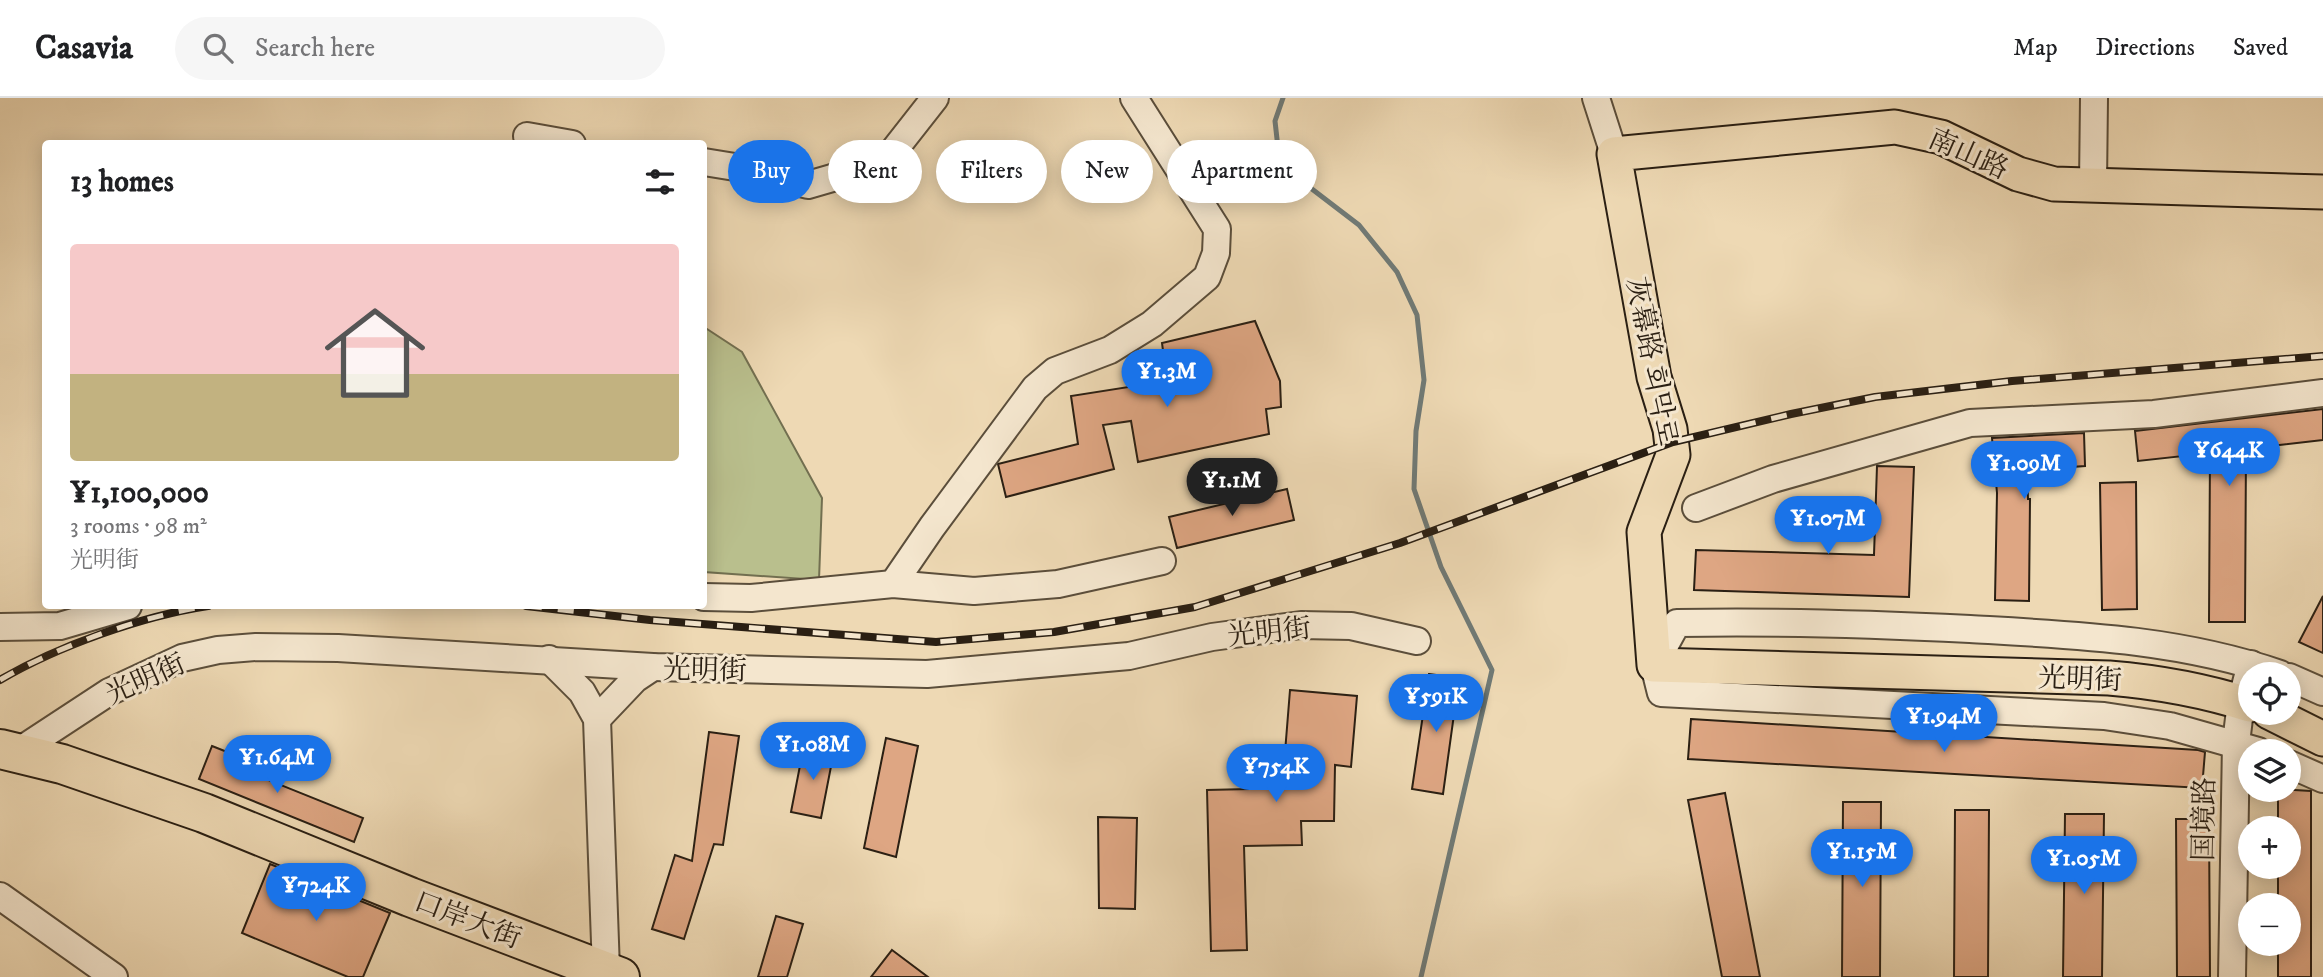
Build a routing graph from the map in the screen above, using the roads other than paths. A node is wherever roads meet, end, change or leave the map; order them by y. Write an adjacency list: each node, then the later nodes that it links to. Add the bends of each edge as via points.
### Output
1 (935, 98): 8 (street, via 884,163 808,185)
2 (1134, 98): 14 (street, via 1217,229 1216,253 1207,277 1152,324 1110,350 1055,371 1035,388)
3 (1596, 98): 7 (street, 灰幕路 회막로)
4 (2094, 98): 9 (street)
5 (527, 136): 6 (street)
6 (550, 140)
7 (1614, 154): 9 (main road, 南山路, via 1895,127 1941,137 2036,181); 21 (main road, 灰幕路 회막로, via 1654,377 1673,442 1673,455 1644,532)
8 (707, 162)
9 (2093, 184): 10 (main road, 南山路)
10 (2323, 192)
11 (2323, 393): 12 (street, via 2154,414 1970,423 1773,479)
12 (1696, 508)
13 (1162, 561): 14 (street, via 1058,584 974,591)
14 (893, 584): 15 (street, via 751,598)
15 (707, 597)
16 (118, 609): 17 (street, via 60,626)
17 (0, 626)
18 (1417, 641): 22 (street, 光明街, via 1351,626 1301,625 1212,637 1129,656 927,674)
19 (549, 659): 22 (street, 光明街); 26 (street, via 582,692); 30 (street, 光明街, via 299,647 218,650 182,658 140,676)
20 (2242, 662): 21 (street, via 2083,635 1776,621 1677,623)
21 (1654, 665): 25 (main road, 光明街, via 2109,678 2163,682); 29 (street, via 1661,693 2064,712 2170,726)
22 (653, 667): 26 (street)
23 (2301, 682): 24 (street)
24 (2323, 692)
25 (2238, 702)
26 (597, 719): 35 (street)
27 (2293, 725): 28 (main road, 光明街)
28 (2323, 739)
29 (2238, 745)
30 (8, 751): 35 (highway, 口岸大街, via 74,768 204,813)
31 (2301, 769): 32 (street)
32 (2323, 779)
33 (2243, 802): 37 (street, 国境路)
34 (0, 896): 36 (street)
35 (613, 973)
36 (114, 977)
37 (2232, 977)

